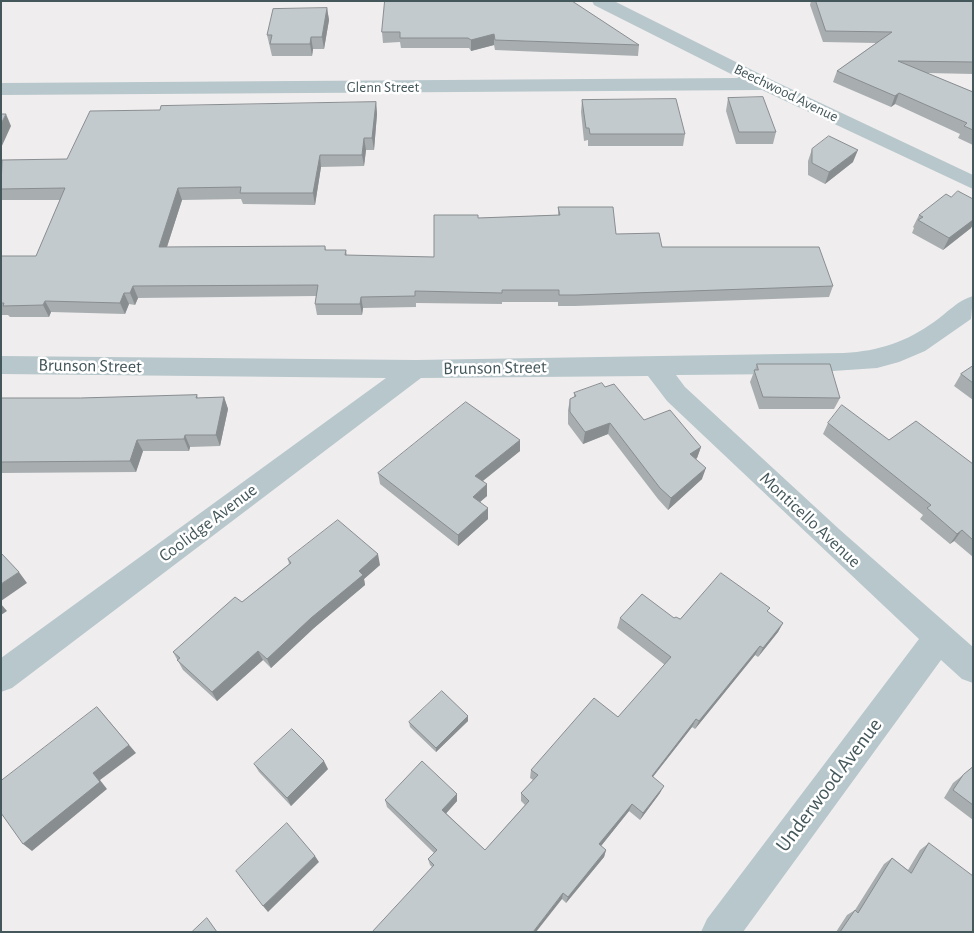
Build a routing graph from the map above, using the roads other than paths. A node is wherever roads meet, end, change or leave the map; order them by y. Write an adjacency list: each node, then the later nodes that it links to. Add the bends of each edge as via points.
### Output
1 (600, 1): 2 (street, Beechwood Avenue)
2 (765, 84): 3 (street, Glenn Street); 4 (street, Beechwood Avenue)
3 (1, 89)
4 (973, 183)
5 (973, 304): 7 (street, Brunson Street, via 930,337 878,359)
6 (1, 365): 8 (street, Brunson Street)
7 (654, 366): 8 (street, Brunson Street); 9 (street, Monticello Avenue, via 676,394)
8 (416, 369): 11 (street, Coolidge Avenue)
9 (939, 638): 10 (street, Monticello Avenue); 12 (street, Underwood Avenue)
10 (973, 668)
11 (1, 677)
12 (720, 932)

